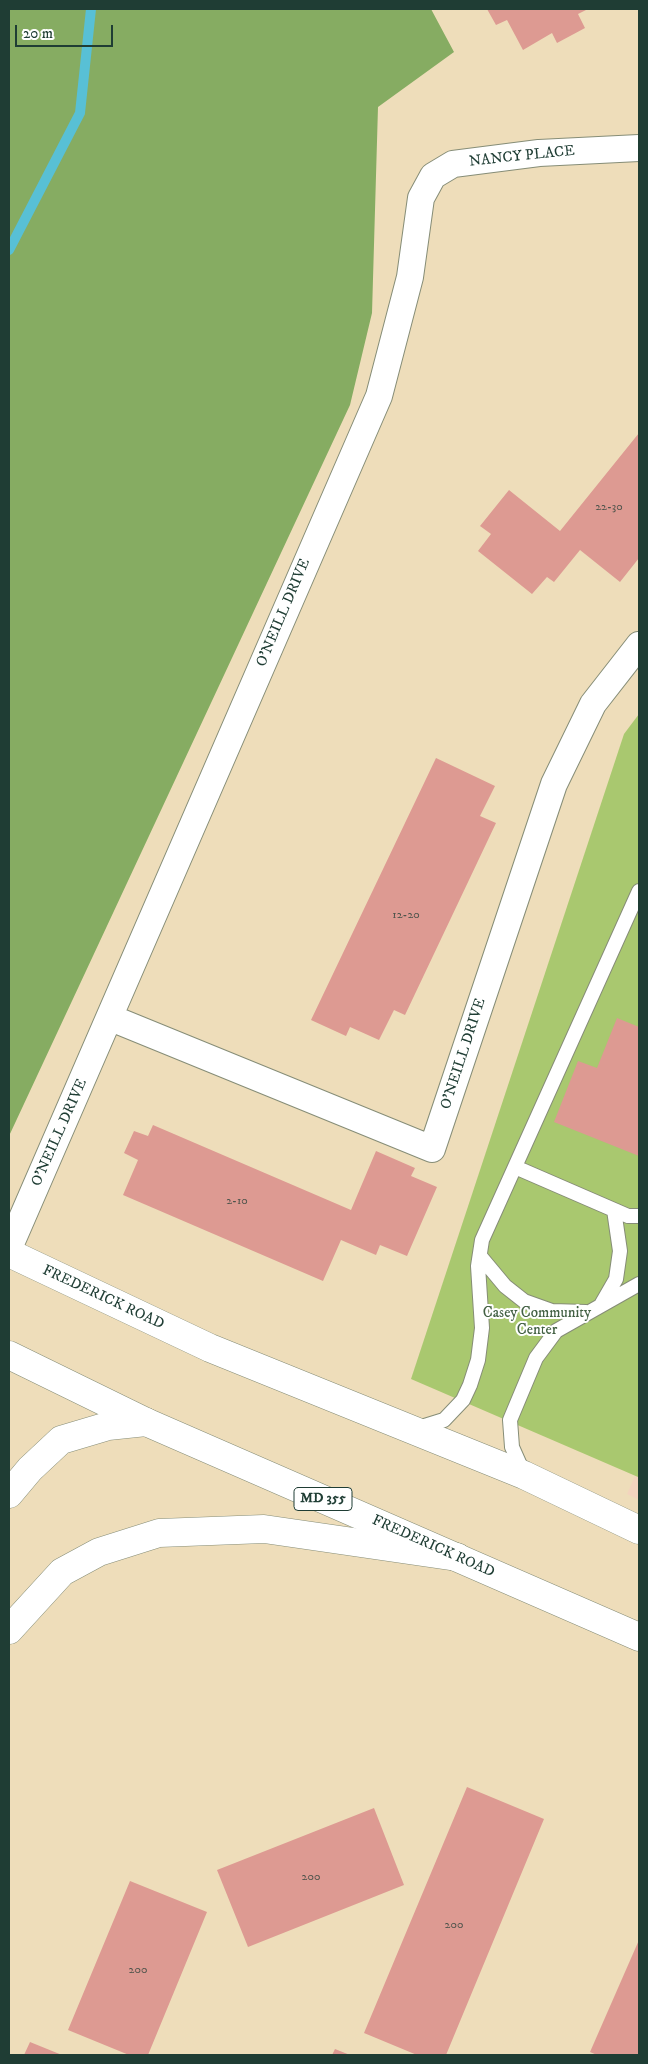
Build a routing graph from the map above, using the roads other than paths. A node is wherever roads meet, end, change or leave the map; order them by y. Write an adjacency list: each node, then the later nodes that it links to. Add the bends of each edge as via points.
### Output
1 (639, 148): 2 (street, NANCY PLACE, via 539,153 453,164 433,176)
2 (420, 198): 5 (street, O'NEILL DRIVE, via 410,277 379,396)
3 (639, 645): 5 (street, O'NEILL DRIVE, via 594,704 554,784 432,1149)
4 (639, 891): 6 (lane)
5 (111, 1018): 9 (street, O'NEILL DRIVE)
6 (515, 1167): 7 (lane); 11 (lane, via 482,1240)
7 (614, 1210): 8 (lane, via 628,1216); 13 (lane, via 620,1251 616,1279)
8 (639, 1216)
9 (9, 1248)
10 (9, 1253): 17 (main road, FREDERICK ROAD, via 210,1348)
11 (480, 1256): 14 (lane, via 505,1286 524,1302 552,1312); 17 (lane, via 482,1328 478,1360 470,1384 463,1400 444,1420)
12 (639, 1284): 13 (lane)
13 (601, 1305): 14 (lane)
14 (587, 1312): 18 (lane, via 556,1331 536,1358 521,1391 510,1420 512,1447)
15 (9, 1355): 16 (main road, FREDERICK ROAD / MD 355)
16 (146, 1422): 19 (main road, via 108,1426 61,1440); 21 (main road, FREDERICK ROAD / MD 355)
17 (413, 1430): 18 (main road, FREDERICK ROAD)
18 (524, 1474): 20 (main road, FREDERICK ROAD)
19 (9, 1494)
20 (639, 1530)
21 (457, 1557): 22 (main road, via 264,1529 160,1533 99,1552 62,1572); 23 (main road, FREDERICK ROAD / MD 355)
22 (9, 1630)
23 (639, 1637)

